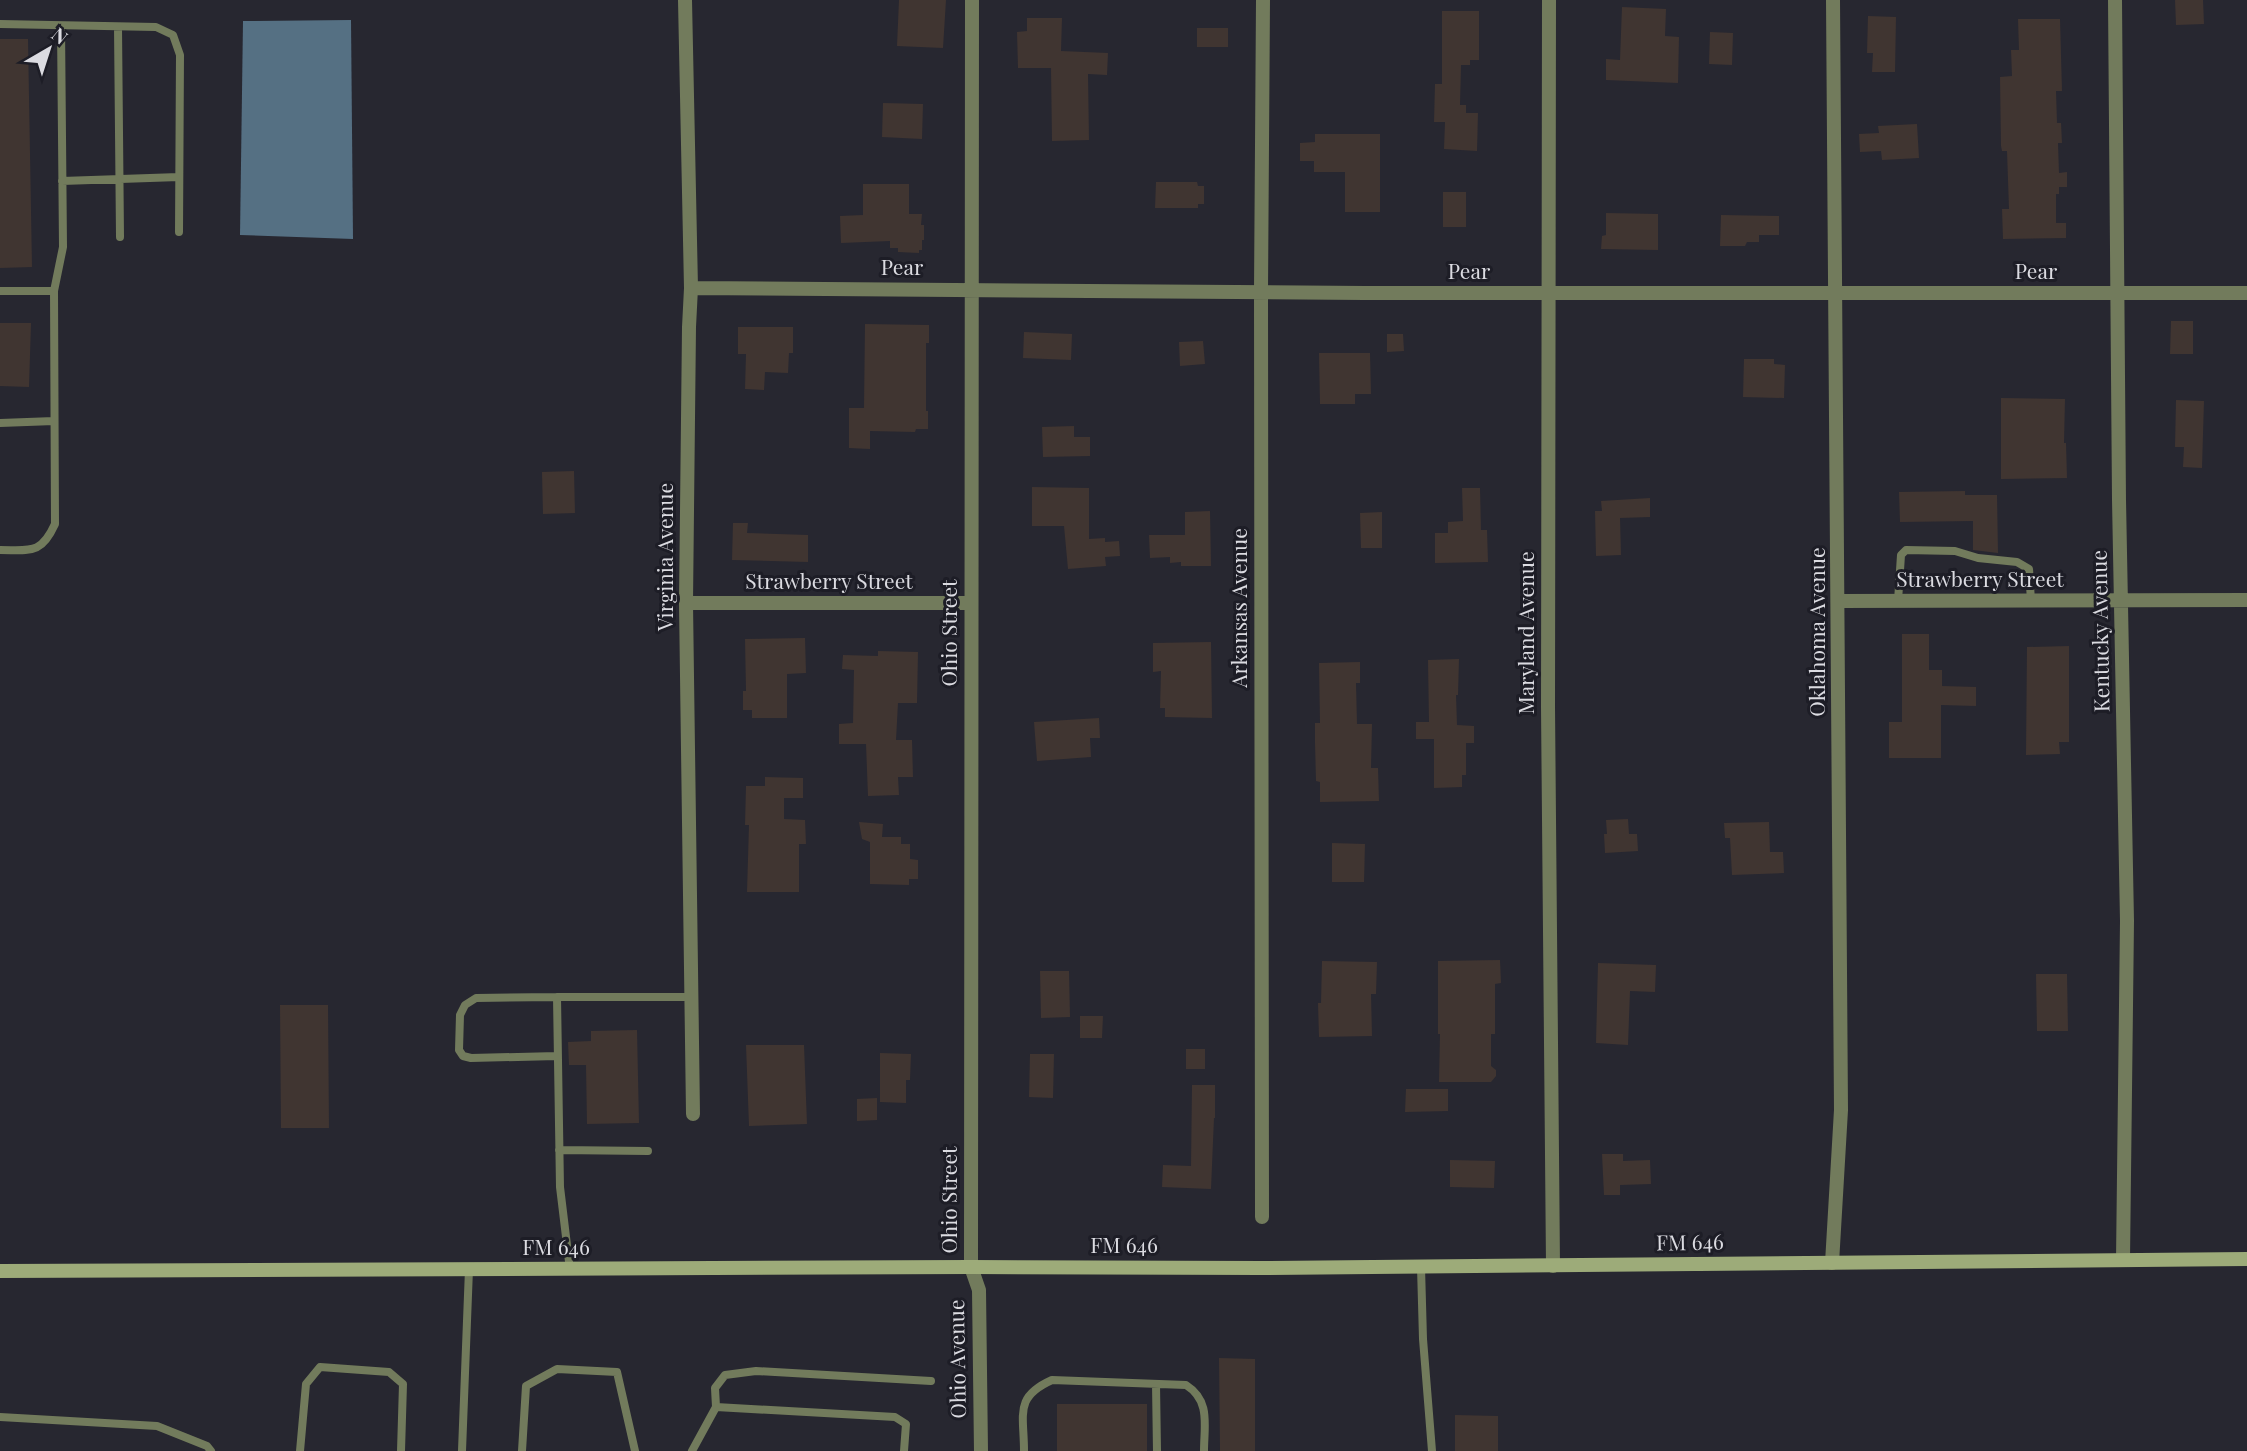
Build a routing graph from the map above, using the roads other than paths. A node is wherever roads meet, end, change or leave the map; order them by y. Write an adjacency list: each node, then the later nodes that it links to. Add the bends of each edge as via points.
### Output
1 (685, 0): 15 (street, Virginia Avenue)
2 (972, 0): 16 (street, Ohio Street)
3 (1263, 0): 19 (street, Arkansas Avenue)
4 (1549, 0): 20 (street, Maryland Avenue)
5 (1833, 0): 21 (street, Oklahoma Avenue)
6 (2115, 0): 22 (street, Kentucky Avenue)
7 (0, 24): 8 (lane)
8 (61, 26): 9 (lane); 12 (lane)
9 (118, 27): 10 (lane, via 156,27 173,35 180,55); 11 (lane)
10 (179, 177): 11 (lane); 13 (lane)
11 (121, 179): 12 (lane); 14 (lane)
12 (62, 181): 18 (lane, via 63,247)
13 (179, 232)
14 (120, 237)
15 (691, 288): 16 (street, Pear); 32 (street, Virginia Avenue)
16 (971, 289): 19 (street, Pear); 33 (street, Ohio Street)
17 (0, 291): 18 (lane)
18 (54, 291): 24 (lane)
19 (1261, 291): 20 (street, Pear); 40 (street, Arkansas Avenue)
20 (1548, 293): 21 (street, Pear); 44 (street, Maryland Avenue)
21 (1836, 293): 22 (street, Pear); 28 (street, Oklahoma Avenue)
22 (2118, 293): 23 (street, Pear); 31 (street, Kentucky Avenue)
23 (2247, 293)
24 (54, 421): 25 (lane); 26 (lane, via 55,524 47,541 33,550)
25 (0, 423)
26 (0, 550)
27 (2247, 600): 31 (street, Strawberry Street)
28 (1839, 601): 29 (street, Strawberry Street); 43 (street, Oklahoma Avenue, via 1841,1110)
29 (1898, 601): 30 (street, Strawberry Street); 30 (lane, via 1901,555 1906,550 1955,551 2017,562 2029,569)
30 (2031, 601): 31 (street, Strawberry Street)
31 (2121, 601): 42 (street, Kentucky Avenue, via 2127,921)
32 (687, 603): 33 (street, Strawberry Street); 35 (street, Virginia Avenue)
33 (971, 603): 45 (street, Ohio Street)
34 (557, 998): 35 (lane); 36 (lane); 36 (lane, via 476,998 460,1015 459,1050 471,1058)
35 (692, 998): 37 (street, Virginia Avenue)
36 (557, 1056): 38 (lane)
37 (693, 1114)
38 (559, 1150): 39 (lane); 48 (lane)
39 (648, 1151)
40 (1262, 1217)
41 (2247, 1259): 42 (main road, FM 646 / FM 646)
42 (2123, 1260): 43 (main road, FM 646 / FM 646)
43 (1832, 1263): 44 (main road, FM 646 / FM 646)
44 (1553, 1266): 46 (main road, FM 646 / FM 646)
45 (971, 1267): 46 (main road, FM 646 / FM 646); 48 (main road, FM 646 / FM 646); 62 (street, Ohio Avenue, via 979,1290)
46 (1422, 1267): 66 (lane)
47 (469, 1269): 48 (main road, FM 646 / FM 646); 49 (main road, FM 646 / FM 646); 57 (lane)
48 (570, 1270)
49 (0, 1271)
50 (930, 1381): 52 (lane, via 756,1371 725,1376 715,1388)
51 (1156, 1384): 63 (lane, via 1052,1380 1034,1388 1024,1402); 64 (lane); 65 (lane, via 1186,1385 1199,1394 1204,1408)
52 (716, 1407): 60 (lane); 61 (lane, via 895,1417 906,1424)
53 (0, 1417): 54 (lane, via 157,1426)
54 (211, 1451)
55 (300, 1451): 56 (lane, via 306,1384 320,1367 389,1372 403,1384)
56 (401, 1451)
57 (462, 1451)
58 (522, 1451): 59 (lane, via 526,1386 557,1369 617,1372)
59 (635, 1451)
60 (692, 1451)
61 (904, 1451)
62 (981, 1451)
63 (1024, 1451)
64 (1157, 1451)
65 (1204, 1451)
66 (1432, 1451)

